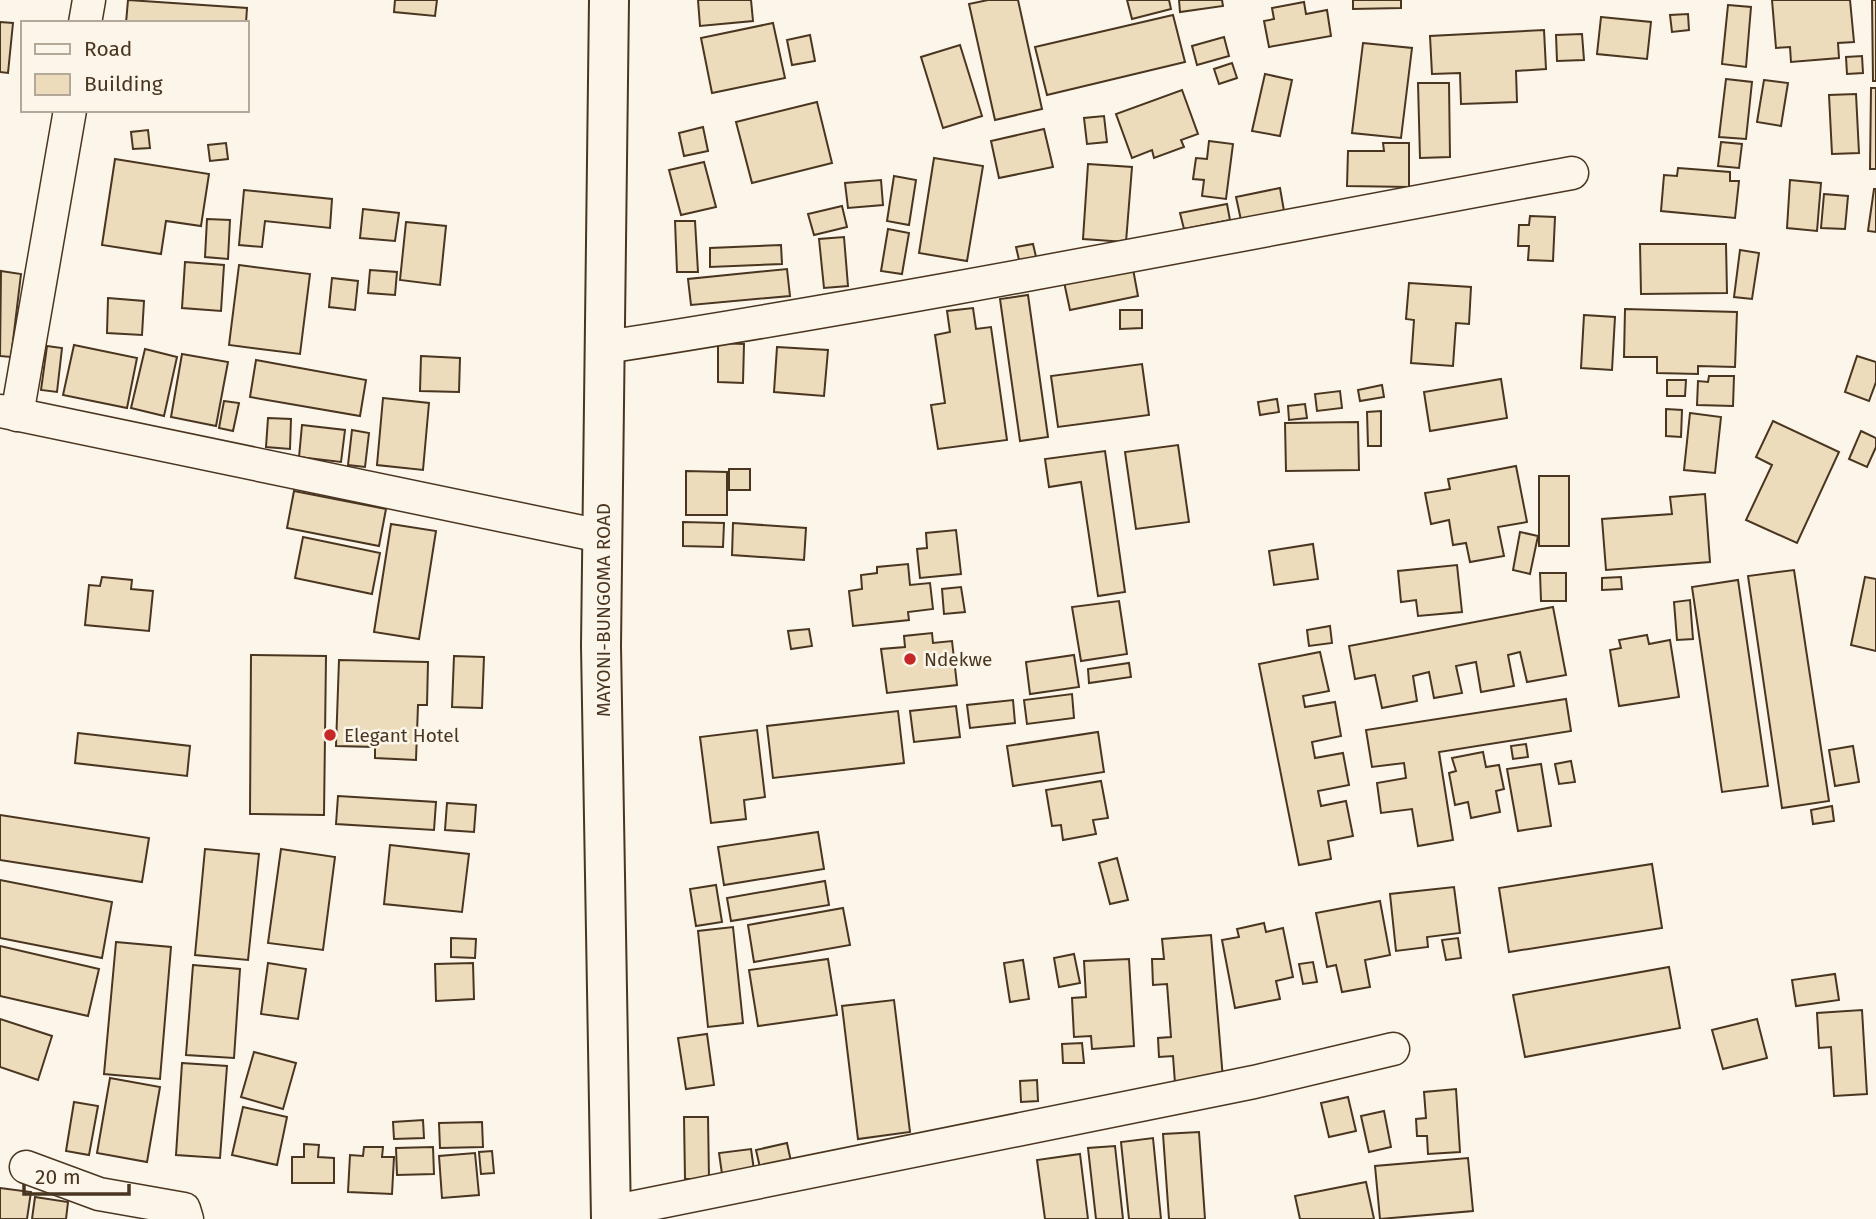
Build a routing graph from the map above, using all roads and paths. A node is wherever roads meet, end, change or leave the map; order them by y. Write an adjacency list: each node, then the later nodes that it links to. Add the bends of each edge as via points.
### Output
1 (89, 0): 3 (street)
2 (609, 0): 6 (main road, MAYONI-BUNGOMA ROAD)
3 (85, 21)
4 (70, 112): 7 (street)
5 (1573, 173): 6 (street, via 850,309)
6 (606, 347): 8 (main road, MAYONI-BUNGOMA ROAD)
7 (9, 413): 8 (street)
8 (601, 536): 11 (main road, MAYONI-BUNGOMA ROAD)
9 (1393, 1049): 11 (street)
10 (26, 1167): 12 (street, via 99,1194 184,1209)
11 (611, 1215)
12 (187, 1219)

